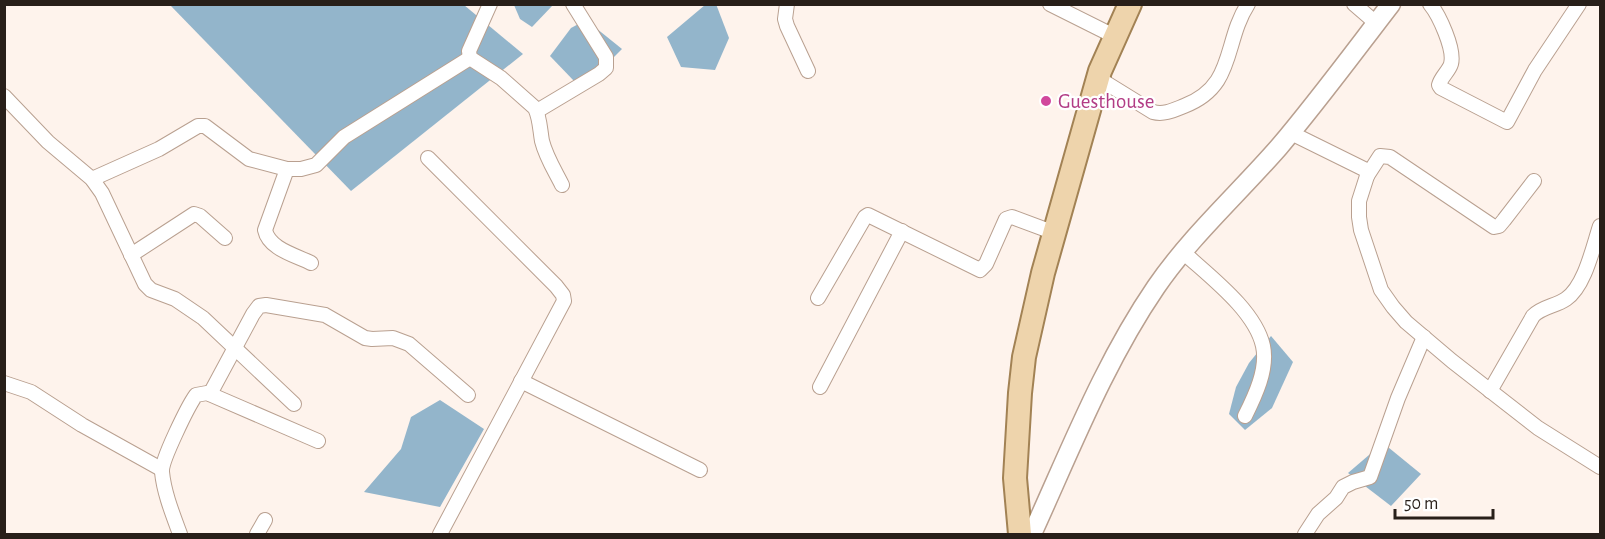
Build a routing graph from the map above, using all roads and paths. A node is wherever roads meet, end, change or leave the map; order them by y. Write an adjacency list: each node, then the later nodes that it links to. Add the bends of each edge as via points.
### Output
1 (490, 4): 13 (street, via 469,51)
2 (573, 4): 17 (street, via 606,57 606,68)
3 (787, 4): 14 (street, via 787,26)
4 (1050, 4): 12 (street)
5 (1130, 4): 12 (main road)
6 (1248, 4): 15 (street, via 1234,31 1223,72 1212,90 1196,101 1153,112)
7 (1354, 4): 11 (street)
8 (1391, 4): 11 (street)
9 (1430, 4): 10 (street, via 1444,29 1451,60 1439,85 1507,122 1535,70)
10 (1579, 4)
11 (1376, 23): 18 (street)
12 (1116, 37): 15 (main road)
13 (470, 58): 17 (street, via 520,93); 20 (street, via 344,137 316,165)
14 (808, 71)
15 (1098, 78): 27 (main road)
16 (4, 96): 22 (street, via 48,142)
17 (537, 111): 24 (street, via 546,154)
18 (1291, 133): 21 (street, via 1366,170); 29 (street)
19 (428, 158): 35 (street, via 563,295 564,301)
20 (287, 169): 22 (street, via 249,159 205,126 198,126 159,149); 31 (street, via 264,230 272,244)
21 (1367, 176): 23 (street, via 1380,156 1390,157 1494,227 1499,226); 33 (street, via 1359,201 1359,217 1375,275 1393,307)
22 (92, 179): 30 (street)
23 (1534, 181)
24 (562, 185)
25 (1600, 226): 38 (street, via 1580,283 1559,303 1533,316)
26 (902, 231): 27 (street, via 980,270 1006,219 1012,217); 32 (street, via 865,217); 37 (street)
27 (1055, 233): 51 (main road, via 1024,357 1015,478)
28 (225, 238): 30 (street, via 194,214)
29 (1183, 252): 42 (street, via 1237,302 1263,344 1260,386); 52 (street, via 1124,339)
30 (131, 255): 34 (street, via 151,290 188,307)
31 (311, 263)
32 (818, 298)
33 (1424, 337): 38 (street); 53 (street, via 1370,477 1343,487)
34 (236, 348): 39 (street); 40 (street, via 259,306 311,311 365,338 393,338 409,344); 41 (street)
35 (521, 381): 46 (street); 50 (street)
36 (4, 382): 45 (street, via 32,392)
37 (820, 387)
38 (1490, 391): 44 (street, via 1538,428)
39 (210, 394): 43 (street); 45 (street, via 196,395)
40 (468, 395)
41 (294, 404)
42 (1245, 416)
43 (318, 441)
44 (1600, 467)
45 (161, 469): 48 (street)
46 (700, 470)
47 (264, 520): 49 (street)
48 (180, 534)
49 (257, 534)
50 (440, 534)
51 (1020, 534)
52 (1032, 534)
53 (1305, 534)

